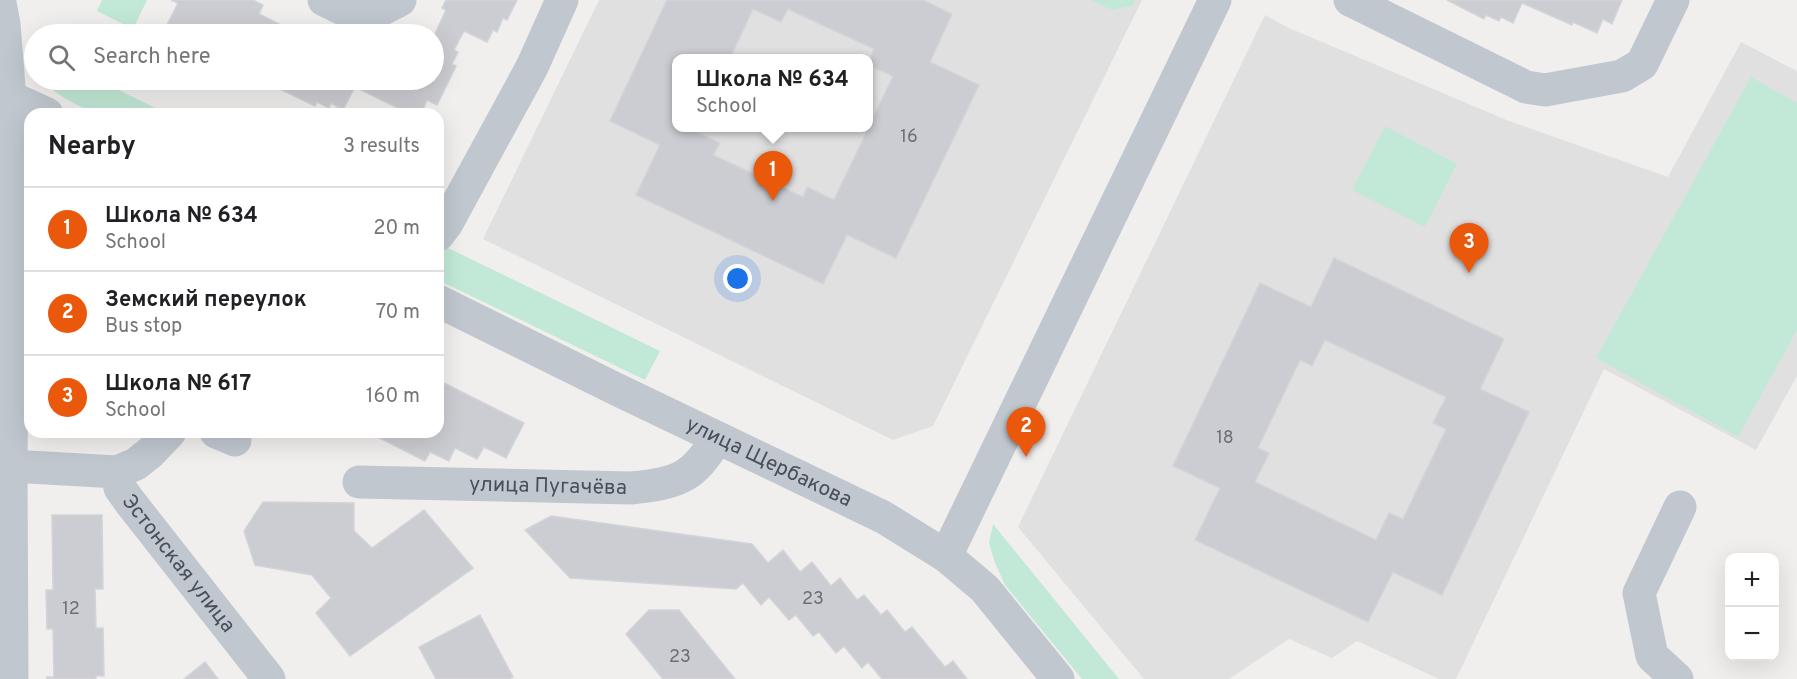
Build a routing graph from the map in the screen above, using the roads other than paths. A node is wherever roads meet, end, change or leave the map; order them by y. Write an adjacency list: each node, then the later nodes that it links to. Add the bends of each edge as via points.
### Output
1 (324, 0): 2 (street, via 363,19)
2 (400, 0)
3 (562, 0): 11 (street, via 531,67)
4 (1215, 0): 20 (street)
5 (1350, 0): 6 (street, via 1526,87 1545,90 1622,76 1642,64)
6 (1673, 0)
7 (0, 3): 8 (street)
8 (10, 97): 9 (street); 10 (street)
9 (34, 108)
10 (7, 145): 13 (street)
11 (444, 227)
12 (444, 304): 15 (street, улица Щербакова)
13 (5, 431): 16 (street)
14 (164, 438): 17 (street, via 136,464)
15 (717, 438): 18 (street, улица Пугачёва, via 704,460 685,476 659,485 631,488); 20 (street, улица Щербакова, via 883,517)
16 (11, 466): 17 (street, Эстонская улица); 22 (street)
17 (117, 472): 23 (street, Эстонская улица, via 120,488 130,502)
18 (359, 482)
19 (1680, 507): 24 (street, via 1639,593 1653,656)
20 (946, 556): 21 (street, улица Щербакова, via 985,590)
21 (1043, 674)
22 (12, 679)
23 (270, 679)
24 (1677, 679)

